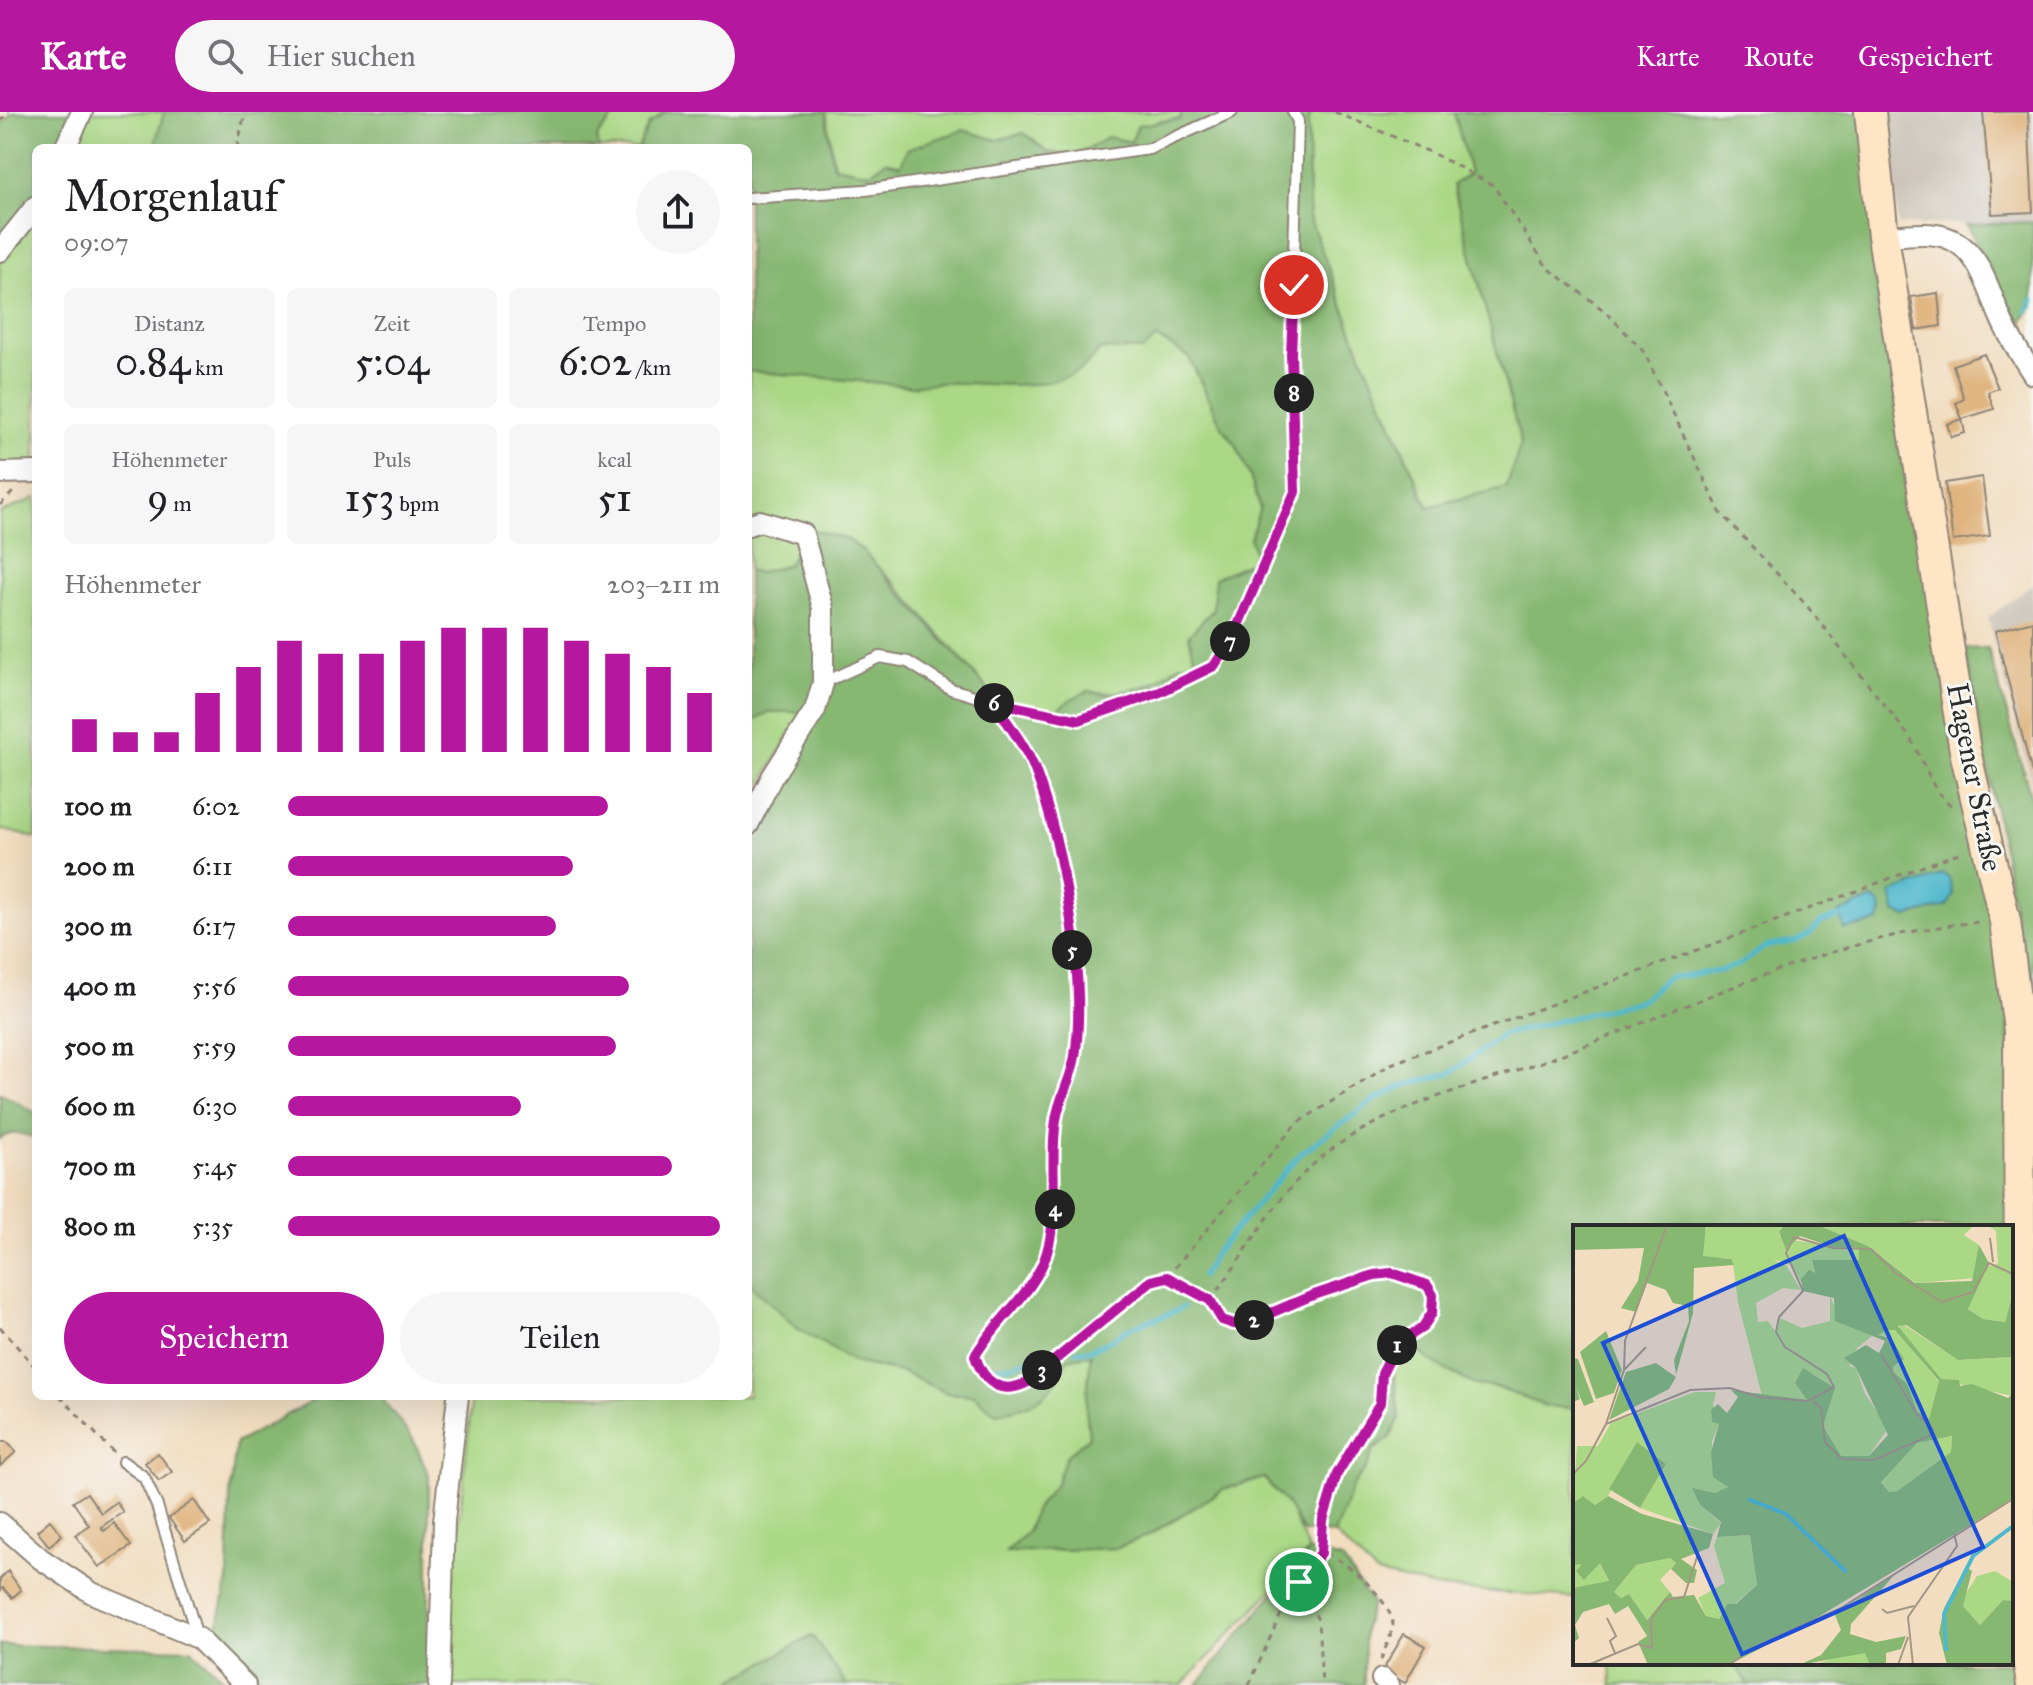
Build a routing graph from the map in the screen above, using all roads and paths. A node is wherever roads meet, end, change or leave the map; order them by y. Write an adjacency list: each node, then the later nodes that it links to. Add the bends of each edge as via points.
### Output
1 (9, 112): 8 (path)
2 (82, 112): 9 (street)
3 (245, 112): 10 (path)
4 (1232, 112): 11 (lane, via 1149,149 865,190)
5 (1293, 112): 20 (lane, via 1298,121 1291,354 1295,492 1233,637 1214,666 1160,692 1079,720)
6 (1335, 112): 21 (path, via 1493,185 1547,267 1606,312 1644,352 1720,512 1807,606 1902,727 1936,790)
7 (1870, 112): 13 (main road, Hagener Straße)
8 (0, 121)
9 (67, 144)
10 (238, 144)
11 (752, 198)
12 (32, 211): 14 (street)
13 (1883, 236): 15 (street, via 1931,235 1966,249); 23 (main road, Hagener Straße, via 1965,751)
14 (0, 251)
15 (2033, 374)
16 (32, 472): 17 (street)
17 (0, 473)
18 (752, 524): 19 (street, via 760,521 803,534 823,608)
19 (823, 683): 20 (lane, via 880,657 908,662 951,689); 22 (street, via 815,710)
20 (994, 702): 25 (path, via 1034,767 1063,889 1078,998 1075,1057 1056,1118 1055,1213 1047,1253 1034,1281 975,1356 981,1374 995,1386 1021,1386 1151,1281)
21 (1956, 811)
22 (752, 817)
23 (1986, 843): 24 (main road, Hagener Straße); 25 (path, via 1391,1064 1296,1124)
24 (2005, 921): 26 (path, via 1888,935 1383,1118 1317,1161 1265,1218); 41 (main road, Hagener Straße, via 2019,1030 2021,1613)
25 (1167, 1277): 26 (path)
26 (1210, 1300): 33 (path, via 1222,1320 1234,1324 1374,1275 1392,1273 1427,1285 1433,1295 1432,1313 1423,1327 1397,1344 1382,1374 1380,1403 1337,1474 1323,1520)
27 (0, 1327): 28 (path)
28 (32, 1363)
29 (64, 1400): 31 (path)
30 (458, 1400): 38 (street, via 444,1521)
31 (123, 1462): 35 (lane, via 144,1477 157,1506)
32 (0, 1523): 35 (street, via 92,1593)
33 (1321, 1553): 34 (path); 36 (path, via 1335,1554 1349,1564 1389,1614 1393,1626 1380,1666)
34 (1299, 1582): 39 (path); 40 (path, via 1318,1620)
35 (198, 1638): 37 (street)
36 (1385, 1682)
37 (245, 1685)
38 (439, 1685)
39 (1249, 1685)
40 (1322, 1685)
41 (2032, 1685)

